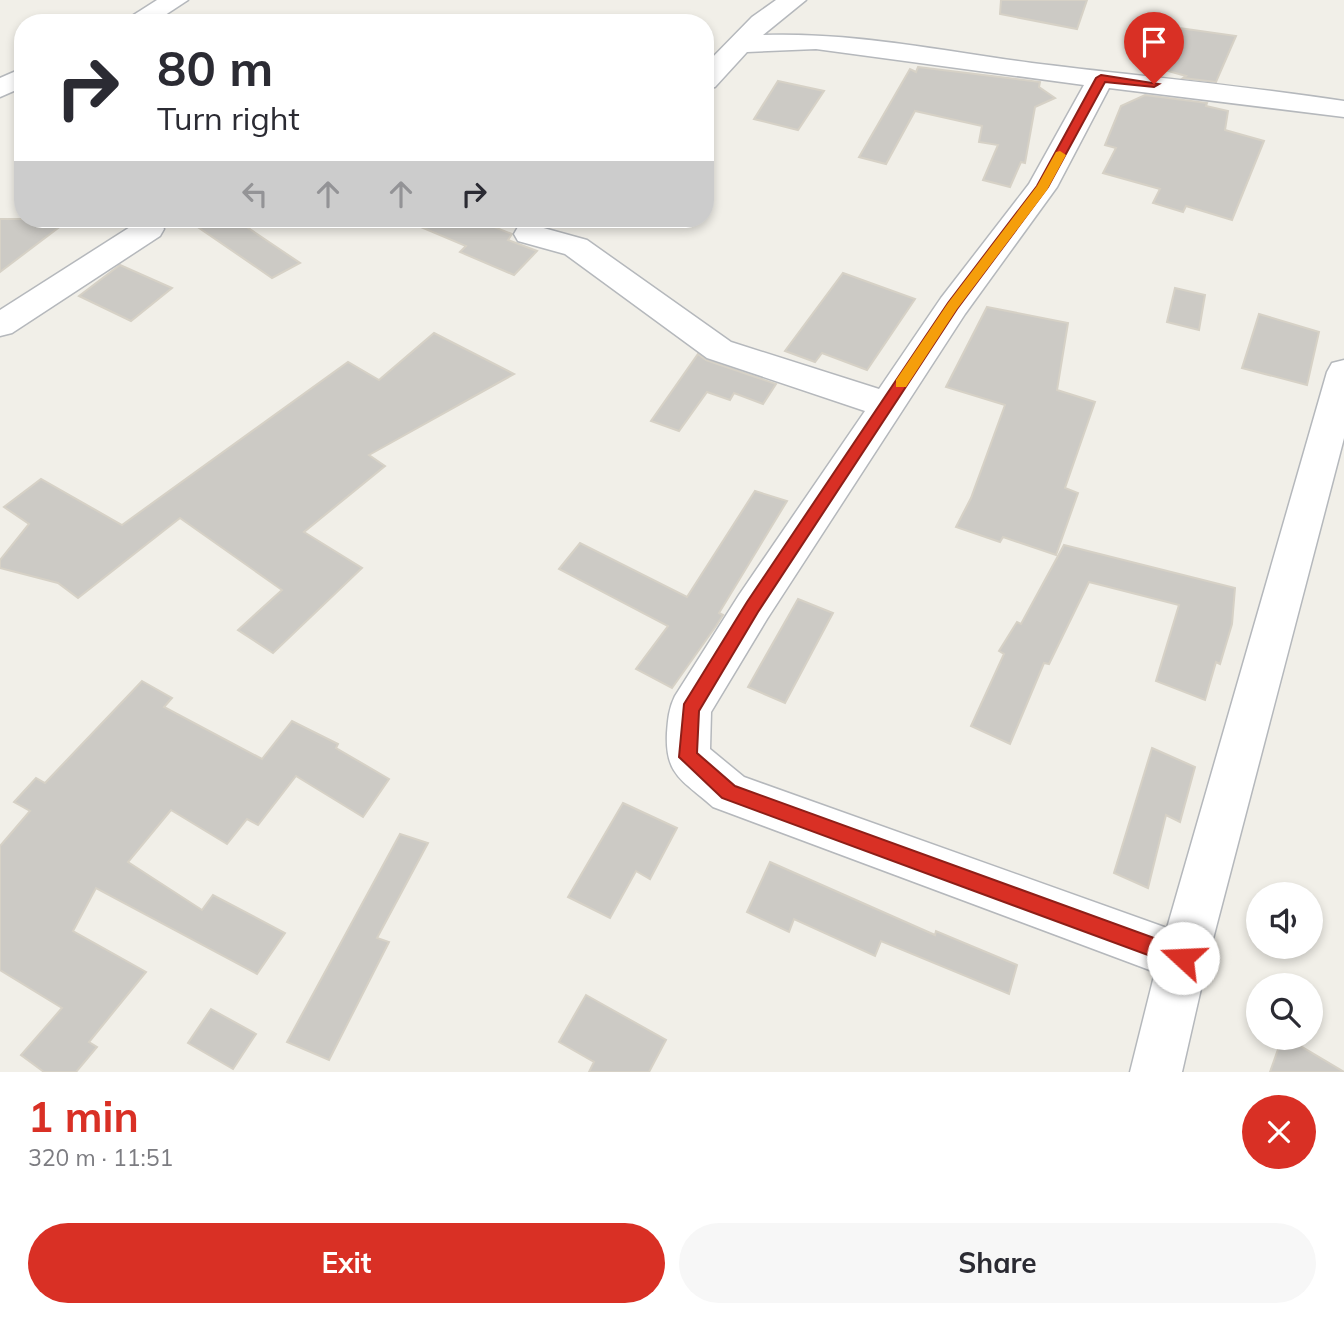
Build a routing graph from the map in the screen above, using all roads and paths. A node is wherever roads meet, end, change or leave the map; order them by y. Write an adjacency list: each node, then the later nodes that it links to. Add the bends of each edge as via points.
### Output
1 (175, 0): 3 (street)
2 (793, 0): 4 (street, via 761,22)
3 (150, 14)
4 (743, 44): 5 (street); 6 (street, via 816,41)
5 (714, 73)
6 (1101, 78): 7 (street); 12 (street, via 1042,187 953,306)
7 (1344, 109)
8 (535, 228): 12 (street, via 529,234 576,247 719,350)
9 (149, 229): 10 (street)
10 (0, 325)
11 (1341, 395): 13 (street)
12 (887, 405): 13 (street, via 690,709 688,757 729,792)
13 (1183, 958): 14 (street)
14 (1156, 1072)

